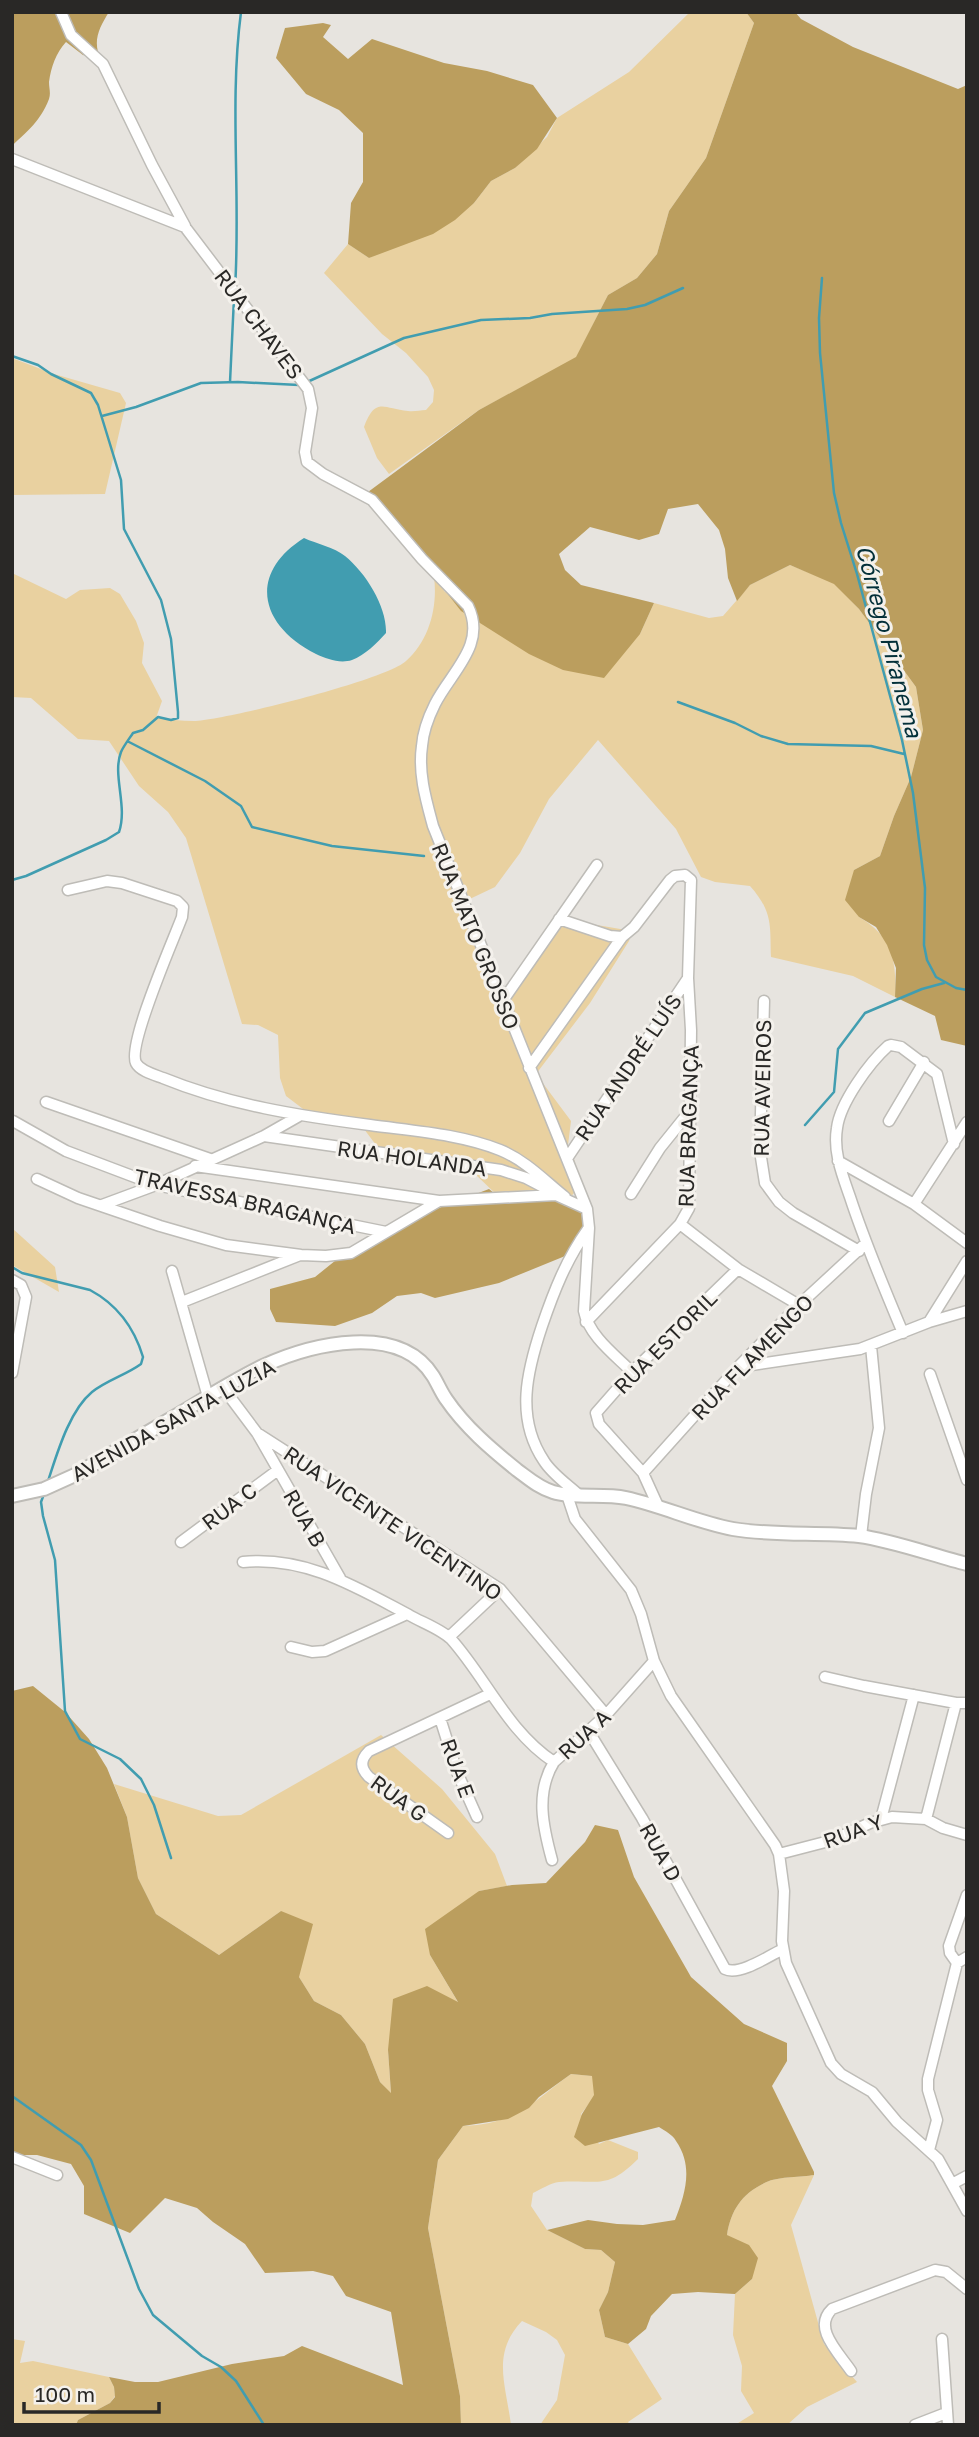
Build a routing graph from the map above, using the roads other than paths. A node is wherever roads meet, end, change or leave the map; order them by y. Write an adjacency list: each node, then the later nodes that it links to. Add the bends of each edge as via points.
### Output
1 (61, 12): 3 (street, via 71,35 103,64)
2 (12, 159): 3 (street)
3 (185, 227): 4 (street, RUA CHAVES, via 308,389 312,408 307,461 372,500 468,606 474,637)
4 (462, 661): 11 (street, RUA MATO GROSSO, via 427,724 422,783 433,827)
5 (597, 865): 7 (street)
6 (68, 890): 16 (street, via 96,882 122,883 181,904 182,917 138,1028 135,1046 140,1068 246,1104)
7 (559, 919): 8 (street); 11 (street)
8 (622, 937): 9 (street, RUA BRAGANÇA, via 665,884 675,876 688,877 692,884); 13 (street)
9 (688, 978): 15 (street, RUA BRAGANÇA); 22 (street, RUA ANDRÉ LUÍS)
10 (764, 1001): 38 (street, RUA AVEIROS, via 760,1152 765,1183 793,1213)
11 (502, 1002): 13 (street, RUA MATO GROSSO)
12 (924, 1062): 18 (street); 21 (street, via 937,1074); 24 (street, via 901,1047 891,1045 883,1051 840,1116)
13 (529, 1068): 22 (street, RUA MATO GROSSO)
14 (46, 1102): 23 (street)
15 (689, 1112): 28 (street); 34 (street, RUA BRAGANÇA, via 689,1208)
16 (299, 1116): 20 (street); 29 (street, via 488,1146 516,1158)
17 (13, 1121): 27 (street, TRAVESSA BRAGANÇA, via 66,1151)
18 (889, 1121)
19 (967, 1122): 21 (street)
20 (264, 1136): 23 (street); 29 (street, RUA HOLANDA, via 501,1170)
21 (954, 1144): 31 (street)
22 (568, 1157): 33 (street, RUA MATO GROSSO)
23 (210, 1159): 25 (street)
24 (838, 1161): 31 (street); 38 (street)
25 (195, 1166): 27 (street); 30 (street)
26 (37, 1179): 32 (street)
27 (156, 1185): 32 (street); 36 (street, TRAVESSA BRAGANÇA)
28 (631, 1194)
29 (560, 1196): 30 (street); 33 (street)
30 (439, 1202): 36 (street, TRAVESSA BRAGANÇA)
31 (914, 1204): 37 (street)
32 (101, 1205): 39 (street, via 226,1245)
33 (587, 1209): 35 (street)
34 (680, 1224): 41 (street, RUA BRAGANÇA); 47 (street)
35 (589, 1228): 47 (street); 61 (street, via 555,1287 526,1392 528,1424 537,1449)
36 (386, 1232): 39 (street, via 340,1256)
37 (967, 1242)
38 (862, 1248): 45 (street, RUA FLAMENGO); 49 (street)
39 (301, 1255): 44 (street)
40 (967, 1261): 48 (street)
41 (738, 1269): 45 (street, RUA BRAGANÇA); 52 (street, RUA ESTORIL)
42 (172, 1271): 44 (street)
43 (12, 1280): 53 (street, via 21,1285 26,1297)
44 (182, 1302): 56 (street)
45 (799, 1305): 51 (street, RUA FLAMENGO)
46 (967, 1311): 48 (street)
47 (586, 1322): 52 (street)
48 (929, 1322): 49 (street)
49 (903, 1333): 50 (street)
50 (871, 1346): 51 (street); 64 (street, via 879,1428)
51 (738, 1367): 59 (street, RUA FLAMENGO)
52 (632, 1372): 59 (street, RUA ESTORIL, via 596,1417)
53 (12, 1373)
54 (930, 1374): 60 (street)
55 (224, 1389): 56 (street, AVENIDA SANTA LUZIA); 57 (street, RUA B); 61 (street, AVENIDA SANTA LUZIA, via 266,1365 318,1348 390,1345 410,1353 428,1368 458,1415 489,1447 536,1485)
56 (208, 1397): 62 (street, AVENIDA SANTA LUZIA, via 75,1475)
57 (257, 1433): 58 (street, RUA B); 69 (street, RUA VICENTE VICENTINO)
58 (278, 1470): 65 (street, RUA C); 68 (street, RUA B)
59 (643, 1473): 63 (street)
60 (967, 1480)
61 (573, 1495): 63 (street, AVENIDA SANTA LUZIA, via 607,1495); 73 (street, via 572,1512 631,1590)
62 (12, 1496)
63 (658, 1506): 64 (street, AVENIDA SANTA LUZIA, via 761,1533)
64 (861, 1536): 67 (street, AVENIDA SANTA LUZIA)
65 (181, 1542)
66 (243, 1562): 68 (street, via 281,1562)
67 (967, 1564)
68 (340, 1578): 70 (street)
69 (500, 1589): 71 (street); 78 (street, RUA VICENTE VICENTINO)
70 (407, 1614): 71 (street); 72 (street, via 325,1651)
71 (449, 1637): 75 (street)
72 (291, 1647)
73 (654, 1661): 78 (street, RUA A); 88 (street, via 671,1696)
74 (825, 1677): 76 (street)
75 (490, 1694): 79 (street, RUA E); 82 (street, via 517,1728)
76 (914, 1695): 77 (street); 84 (street)
77 (961, 1703): 85 (street)
78 (606, 1715): 80 (street, RUA A)
79 (440, 1718): 81 (street, RUA E); 83 (street, RUA E)
80 (589, 1732): 82 (street, RUA A); 91 (street, RUA D, via 725,1969 740,1970)
81 (364, 1756): 86 (street, RUA G, via 362,1768 369,1777)
82 (554, 1762): 89 (street, RUA A, via 542,1795)
83 (478, 1817)
84 (881, 1819): 85 (street, RUA Y); 88 (street, RUA Y, via 833,1840)
85 (926, 1819): 87 (street, RUA Y)
86 (448, 1833)
87 (967, 1835)
88 (779, 1854): 91 (street)
89 (552, 1860)
90 (967, 1895): 92 (street, via 949,1946 950,1953)
91 (783, 1949): 93 (street, via 831,2063 872,2092)
92 (962, 1960): 93 (street, via 928,2079 937,2120)
93 (929, 2150): 97 (street)
94 (12, 2157): 95 (street)
95 (57, 2175)
96 (967, 2176): 97 (street)
97 (952, 2185): 98 (street)
98 (967, 2211)
99 (967, 2290): 101 (street, via 949,2274 935,2270 832,2309 824,2328)
100 (942, 2339): 102 (street)
101 (851, 2371)
102 (946, 2413): 103 (street); 104 (street)
103 (915, 2425)
104 (948, 2425)

